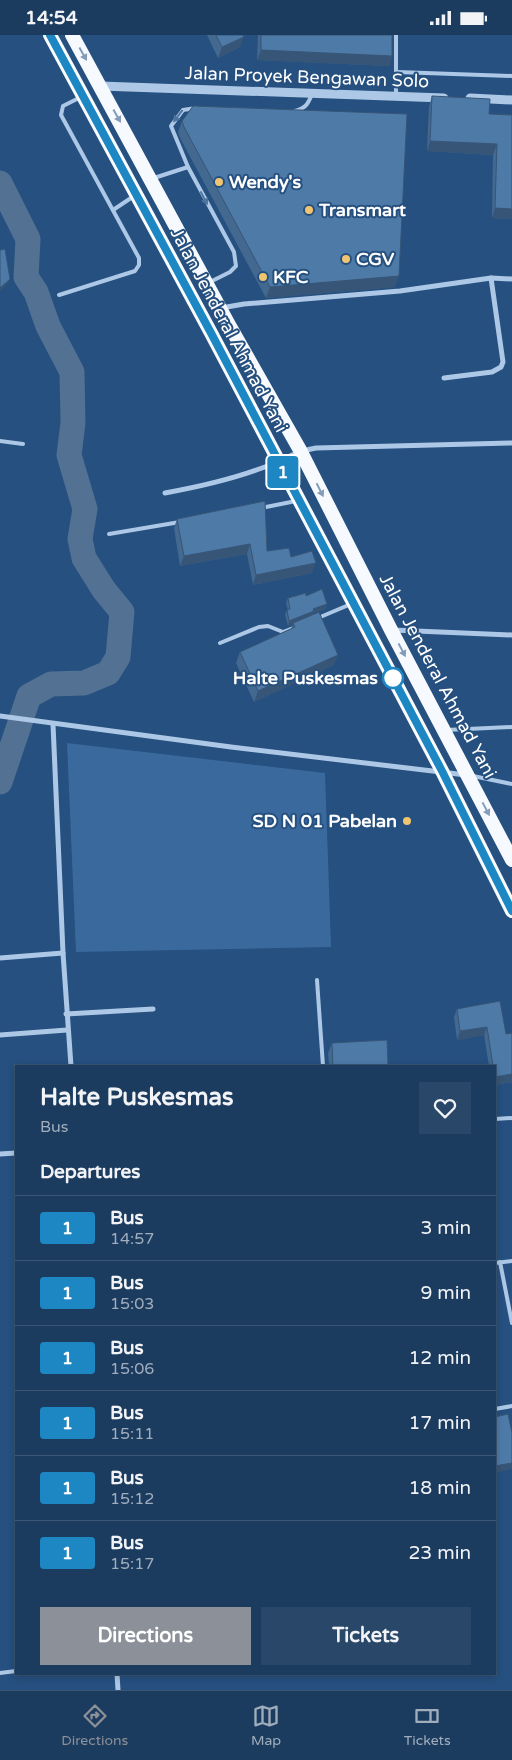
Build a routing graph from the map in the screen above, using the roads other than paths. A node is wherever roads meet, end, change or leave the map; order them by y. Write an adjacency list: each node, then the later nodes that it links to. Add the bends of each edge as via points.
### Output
1 (50, 35): 9 (highway, Jalan Jenderal Ahmad Yani)
2 (72, 35): 6 (highway, Jalan Jenderal Ahmad Yani, one-way to 6)
3 (396, 35): 4 (lane)
4 (397, 72): 5 (lane); 8 (lane)
5 (512, 76)
6 (100, 86): 7 (street, Jalan Proyek Bengawan Solo); 14 (highway, Jalan Jenderal Ahmad Yani, one-way to 14)
7 (312, 93): 8 (street, Jalan Proyek Bengawan Solo); 12 (lane, via 303,109)
8 (396, 96): 10 (street, Jalan Proyek Bengawan Solo)
9 (83, 97): 15 (highway, Jalan Jenderal Ahmad Yani); 16 (lane, via 63,106 61,115)
10 (512, 100)
11 (206, 108): 13 (lane, one-way to 13, via 183,109 171,126)
12 (292, 111)
13 (188, 167): 14 (lane); 19 (lane, one-way to 19, via 235,259 236,266 230,272)
14 (152, 179): 19 (highway, Jalan Jenderal Ahmad Yani)
15 (136, 195): 16 (lane); 23 (highway, Jalan Jenderal Ahmad Yani)
16 (113, 209): 20 (lane, via 139,257 139,265 135,271)
17 (491, 278): 18 (street); 21 (street, via 400,291); 24 (street, via 503,365 496,371)
18 (512, 279)
19 (207, 283): 21 (highway, Jalan Jenderal Ahmad Yani)
20 (58, 295)
21 (220, 308): 22 (highway, Jalan Jenderal Ahmad Yani)
22 (228, 323): 23 (highway); 28 (highway, Jalan Jenderal Ahmad Yani)
23 (211, 333): 29 (highway, Jalan Jenderal Ahmad Yani)
24 (444, 379)
25 (0, 441): 27 (lane)
26 (512, 443): 28 (street)
27 (23, 444)
28 (300, 450): 29 (street); 38 (highway, Jalan Jenderal Ahmad Yani, one-way to 38)
29 (278, 462): 30 (street, via 229,480); 31 (highway, Jalan Jenderal Ahmad Yani)
30 (165, 493)
31 (298, 500): 32 (lane); 35 (highway, Jalan Jenderal Ahmad Yani)
32 (251, 510)
33 (183, 522): 34 (lane)
34 (109, 534)
35 (353, 603): 36 (lane); 45 (highway, Jalan Jenderal Ahmad Yani)
36 (309, 622)
37 (301, 625): 40 (lane, via 283,632 268,626 259,627)
38 (391, 630): 39 (street); 44 (highway, Jalan Jenderal Ahmad Yani, one-way to 44)
39 (512, 635)
40 (220, 643)
41 (0, 715): 42 (street)
42 (53, 723): 45 (street); 50 (street)
43 (512, 727): 44 (lane)
44 (444, 730): 46 (highway, Jalan Jenderal Ahmad Yani)
45 (442, 771): 46 (street); 49 (highway, Jalan Jenderal Ahmad Yani)
46 (468, 775): 47 (lane); 48 (highway, Jalan Jenderal Ahmad Yani, one-way to 48)
47 (512, 784)
48 (512, 860)
49 (511, 904)
50 (63, 953): 51 (street); 54 (street)
51 (0, 958)
52 (316, 980): 58 (lane)
53 (153, 1009): 54 (street)
54 (66, 1014): 55 (street)
55 (67, 1030): 56 (street); 57 (street)
56 (0, 1035)
57 (71, 1065)
58 (323, 1065)
59 (496, 1119): 60 (lane)
60 (512, 1119)
61 (15, 1153): 62 (street)
62 (0, 1154)
63 (512, 1261): 64 (lane)
64 (497, 1262): 65 (lane)
65 (512, 1323)
66 (512, 1406): 67 (lane)
67 (496, 1409)
68 (15, 1671): 69 (lane)
69 (0, 1673)
70 (117, 1675): 71 (street)
71 (118, 1690)

